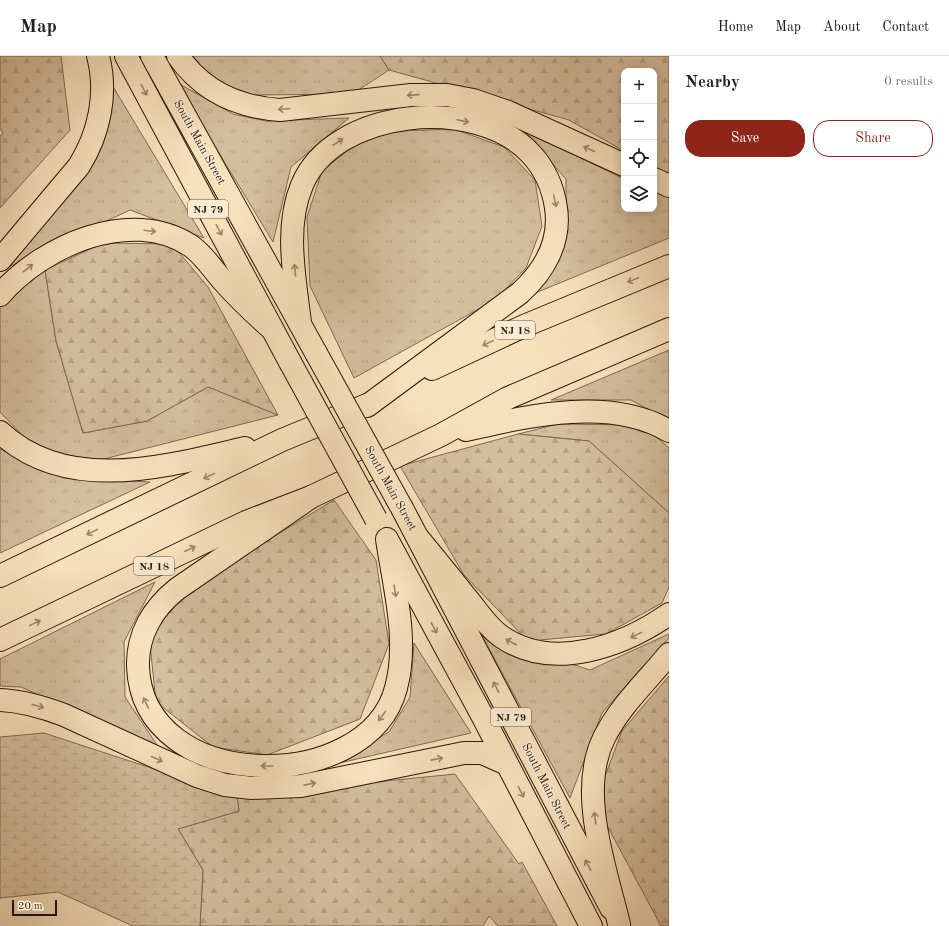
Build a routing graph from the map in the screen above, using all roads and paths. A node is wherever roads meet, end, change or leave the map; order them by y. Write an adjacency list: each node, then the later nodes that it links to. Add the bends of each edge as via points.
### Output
1 (98, 56): 8 (main road, via 101,74 100,110 95,135 88,152)
2 (126, 56): 12 (main road, South Main Street / NJ 79, one-way to 12)
3 (152, 56): 11 (main road, South Main Street / NJ 79)
4 (178, 56): 5 (main road, one-way to 4, via 508,112 473,100 447,95 411,95 280,110 236,103 206,86)
5 (621, 165)
6 (657, 180): 7 (main road)
7 (669, 186)
8 (0, 260)
9 (669, 266): 14 (main road, NJ 18, one-way to 14, via 524,326 431,369)
10 (0, 295): 12 (main road, one-way to 12, via 39,260 66,245 114,232 160,232 178,238 192,247 247,307)
11 (300, 323): 14 (main road, one-way to 14, via 292,242 294,211 310,169 322,154 339,140 366,127 409,118 434,117 458,120 502,133 530,153 550,184 557,212 554,243 545,266 520,293); 20 (main road, South Main Street / NJ 79, bridge)
12 (272, 329): 21 (main road, South Main Street / NJ 79, bridge)
13 (669, 329): 17 (main road, NJ 18, via 508,398)
14 (366, 406): 18 (main road, NJ 18)
15 (669, 431): 17 (main road, via 644,420 618,414 569,412 515,419)
16 (0, 432): 18 (main road, via 24,451 43,459 72,468 112,471 187,462)
17 (441, 435): 19 (main road, NJ 18)
18 (282, 440): 22 (main road, NJ 18, one-way to 22)
19 (310, 497): 21 (main road, one-way to 19, via 402,651 393,698 384,715 372,729 348,746 325,756 277,766 230,763 190,749 159,724 142,694 138,678 138,658 141,638 149,620 158,606 177,589); 24 (main road, NJ 18, one-way to 19, via 246,522)
20 (418, 538): 23 (main road, one-way to 20, via 647,630 604,648 579,652 534,651 514,644 494,630); 28 (main road, South Main Street / NJ 79, one-way to 20)
21 (387, 539): 27 (main road, South Main Street / NJ 79, one-way to 27)
22 (0, 576)
23 (669, 614)
24 (0, 640)
25 (669, 654): 28 (main road, one-way to 25, via 598,836 593,804 594,772 603,738 617,716)
26 (0, 700): 27 (main road, one-way to 27, via 24,703 64,715 197,776 225,785 252,788 301,786 464,753 482,753)
27 (507, 764): 29 (main road, South Main Street / NJ 79, one-way to 29)
28 (620, 925)
29 (591, 926)

